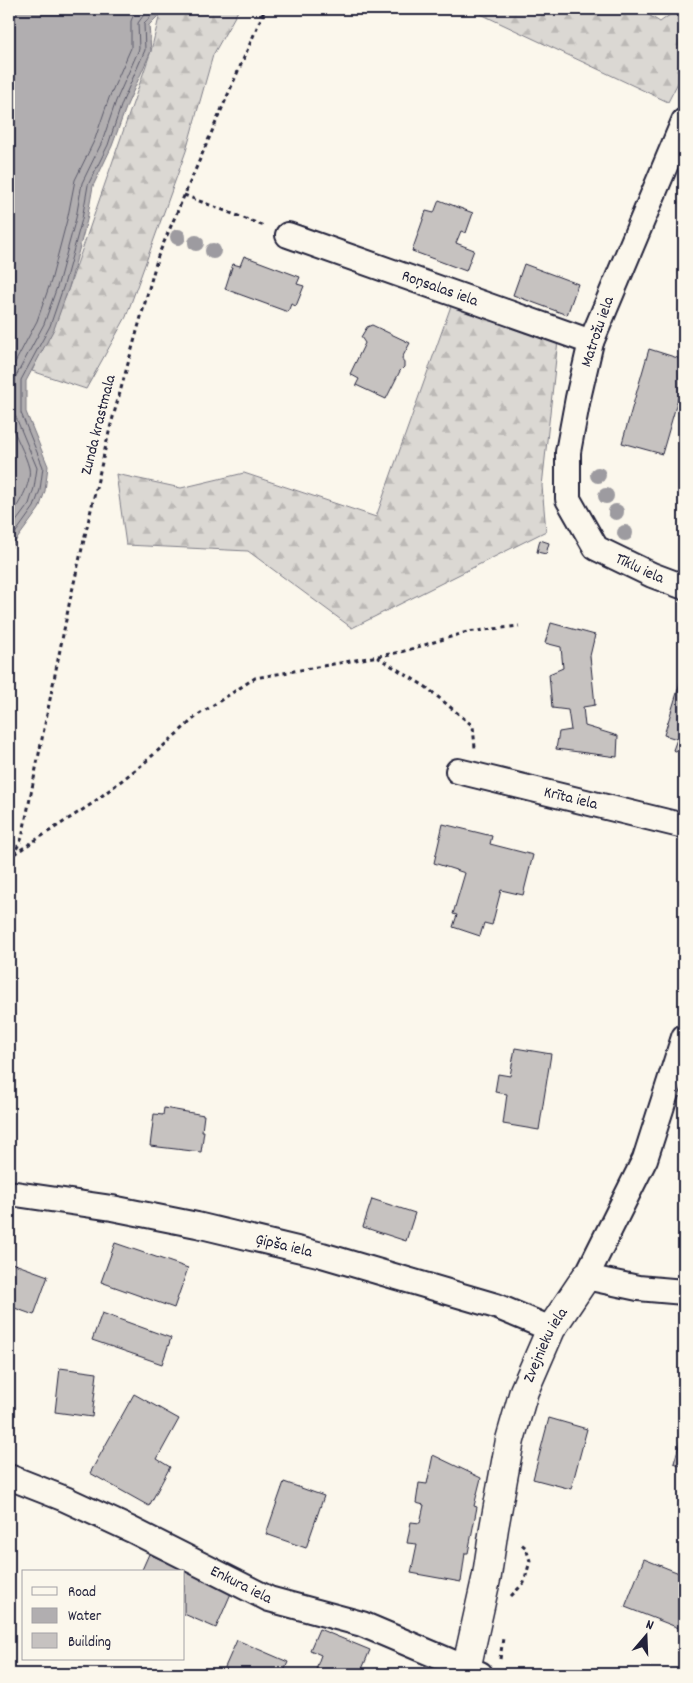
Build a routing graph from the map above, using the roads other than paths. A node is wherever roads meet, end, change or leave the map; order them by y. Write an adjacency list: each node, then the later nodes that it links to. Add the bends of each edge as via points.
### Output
1 (684, 121): 3 (street, Matrožu iela)
2 (288, 235): 3 (street, Roņsalas iela)
3 (591, 342): 4 (street, Matrožu iela, via 568,452 568,499)
4 (596, 548): 5 (street, Tīklu iela)
5 (684, 587)
6 (467, 773): 7 (street, Krīta iela)
7 (684, 826)
8 (684, 1037): 10 (street, Zvejnieku iela, via 645,1159)
9 (9, 1193): 12 (street, Ģipša iela, via 112,1208 322,1255 496,1306)
10 (586, 1277): 11 (street, via 638,1288); 12 (street, Zvejnieku iela)
11 (684, 1292)
12 (551, 1329): 14 (street, Zvejnieku iela, via 524,1391 510,1440)
13 (9, 1477): 14 (street, Enkura iela, via 132,1530 270,1599 362,1624)
14 (470, 1672)

